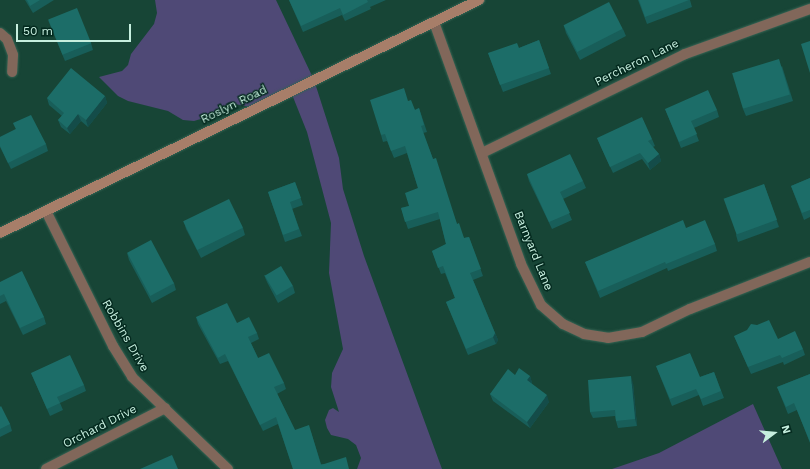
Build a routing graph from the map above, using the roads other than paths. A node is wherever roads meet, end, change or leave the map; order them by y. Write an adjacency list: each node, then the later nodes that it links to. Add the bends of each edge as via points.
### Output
1 (479, 0): 3 (main road, Roslyn Road)
2 (810, 9): 6 (street, Percheron Lane, via 685,54)
3 (434, 22): 6 (street, Barnyard Lane); 7 (main road, Roslyn Road)
4 (0, 33): 5 (street, via 13,55)
5 (12, 72)
6 (482, 153): 9 (street, Barnyard Lane, via 534,293 553,316 584,334 608,338 642,332 690,309)
7 (46, 211): 8 (main road, Roslyn Road); 10 (street, Robbins Drive, via 124,364 140,386)
8 (0, 234)
9 (809, 265)
10 (165, 408): 11 (street, Orchard Drive); 12 (street, Robbins Drive)
11 (46, 469)
12 (228, 469)

